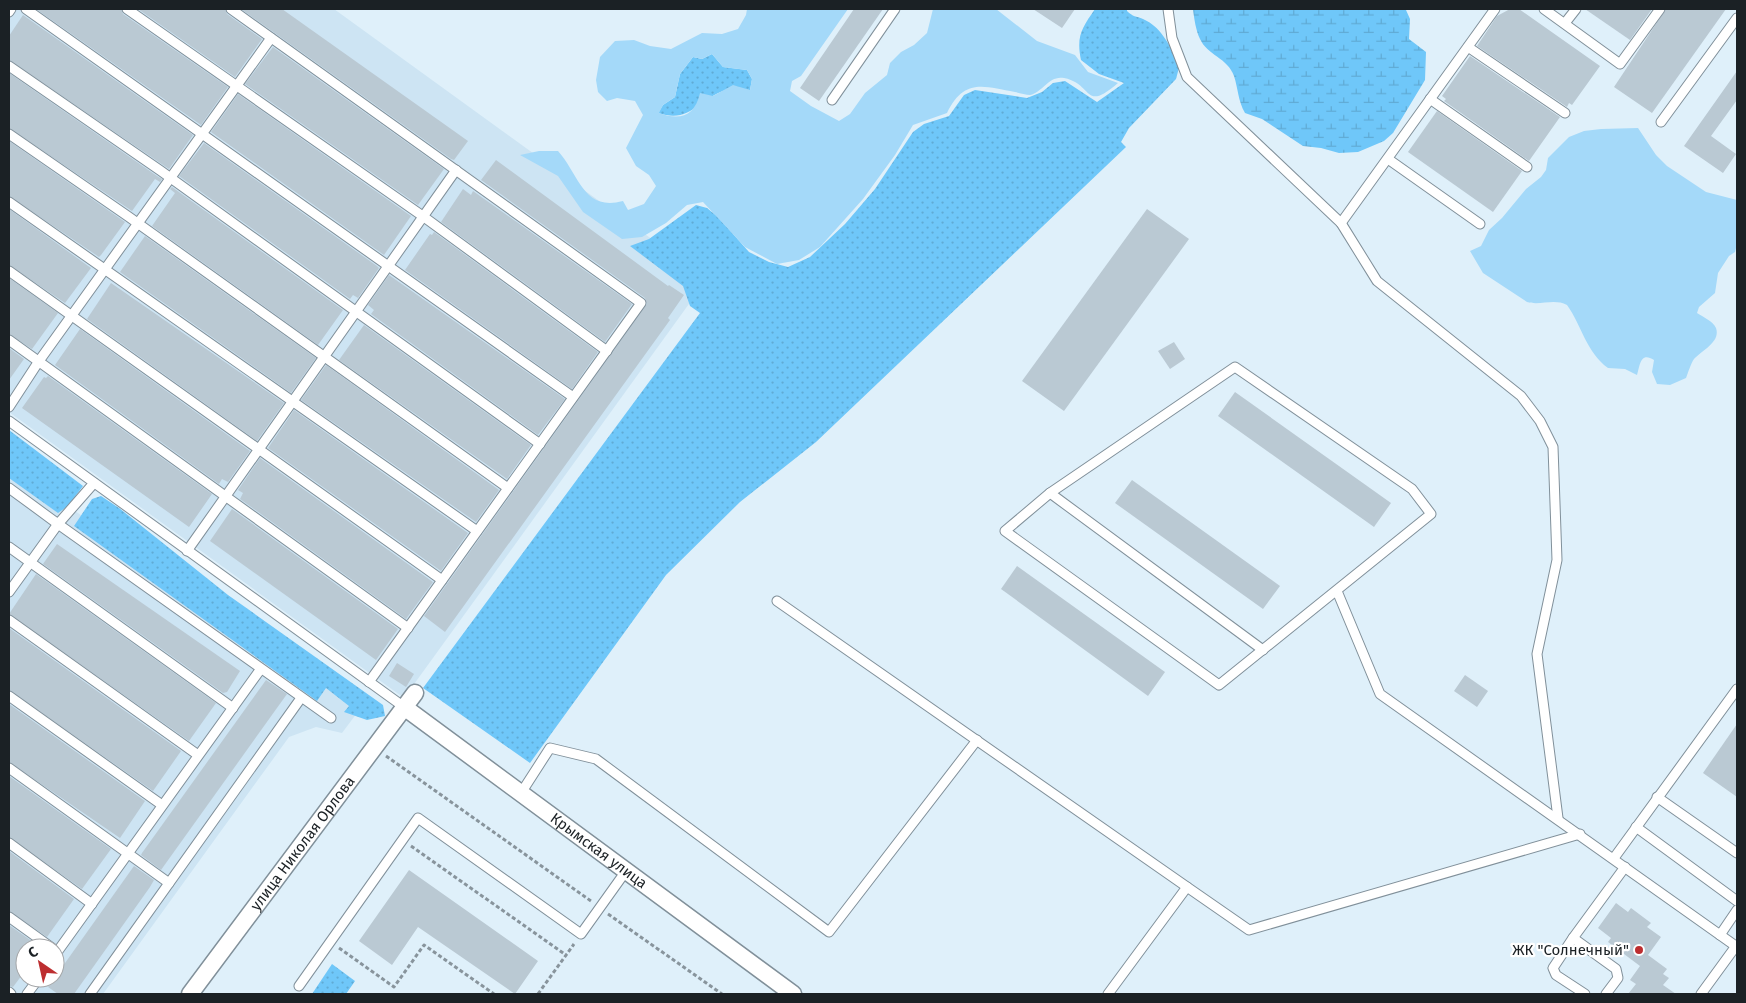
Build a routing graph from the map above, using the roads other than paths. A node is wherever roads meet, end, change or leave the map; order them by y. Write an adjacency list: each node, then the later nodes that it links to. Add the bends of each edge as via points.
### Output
1 (11, 9): 11 (lane)
2 (26, 9): 23 (lane)
3 (128, 9): 17 (lane)
4 (231, 9): 14 (lane)
5 (895, 9): 19 (lane)
6 (1168, 9): 30 (lane, via 1172,38 1187,77)
7 (1495, 9): 15 (lane)
8 (1544, 9): 13 (lane)
9 (1576, 9): 13 (lane)
10 (1660, 9): 13 (lane, via 1620,64)
11 (9, 12)
12 (1737, 18): 21 (lane)
13 (1565, 23)
14 (271, 38): 17 (lane); 26 (lane)
15 (1468, 47): 18 (lane); 20 (lane)
16 (9, 66): 27 (lane)
17 (238, 86): 23 (lane); 29 (lane)
18 (1430, 99): 24 (lane); 25 (lane)
19 (832, 100)
20 (1565, 113)
21 (1661, 122)
22 (9, 134): 31 (lane)
23 (203, 134): 27 (lane); 33 (lane)
24 (1388, 159): 30 (lane); 32 (lane)
25 (1527, 167)
26 (456, 170): 29 (lane); 39 (lane, via 641,303)
27 (172, 179): 31 (lane); 36 (lane)
28 (9, 202): 34 (lane)
29 (424, 217): 33 (lane); 39 (lane)
30 (1341, 223): 80 (lane, via 1377,281 1522,396 1553,447 1556,560 1537,654)
31 (139, 224): 34 (lane); 40 (lane)
32 (1480, 224)
33 (388, 266): 36 (lane); 42 (lane)
34 (106, 269): 37 (lane); 43 (lane)
35 (9, 271): 37 (lane)
36 (356, 312): 40 (lane); 46 (lane)
37 (72, 315): 41 (lane); 47 (lane)
38 (9, 340): 41 (lane)
39 (607, 351): 42 (lane)
40 (324, 357): 43 (lane); 50 (lane)
41 (39, 361): 44 (lane); 52 (lane)
42 (573, 397): 46 (lane)
43 (293, 401): 47 (lane); 54 (lane)
44 (9, 407)
45 (9, 421): 48 (lane)
46 (540, 444): 50 (lane)
47 (259, 450): 52 (lane); 58 (lane)
48 (94, 483): 53 (lane); 56 (lane)
49 (9, 488): 53 (lane)
50 (508, 488): 54 (lane)
51 (1050, 493): 59 (lane, via 1235,368 1412,489 1431,514); 64 (lane); 64 (lane, via 1005,531 1219,685)
52 (226, 497): 56 (lane); 63 (lane)
53 (58, 524): 57 (lane); 65 (lane)
54 (477, 532): 58 (lane)
55 (9, 547): 57 (lane)
56 (187, 551): 66 (lane)
57 (30, 562): 60 (lane); 71 (lane)
58 (442, 580): 63 (lane)
59 (1337, 590): 64 (lane); 80 (lane, via 1380,694)
60 (9, 592)
61 (777, 601): 74 (lane)
62 (9, 620): 75 (lane)
63 (408, 628): 66 (lane)
64 (1263, 650)
65 (260, 670): 70 (lane); 71 (lane)
66 (369, 682): 72 (lane)
67 (1737, 689): 78 (lane)
68 (415, 693): 72 (street, улица Николая Орлова)
69 (9, 696): 79 (lane)
70 (301, 698): 73 (lane); 89 (lane)
71 (233, 708): 75 (lane)
72 (404, 708): 77 (street, Крымская улица); 102 (street, улица Николая Орлова)
73 (331, 718)
74 (977, 740): 77 (lane, via 829,932 596,759 550,748); 90 (lane)
75 (198, 756): 79 (lane)
76 (9, 768): 85 (lane)
77 (521, 794): 88 (street, Крымская улица)
78 (1657, 797): 81 (lane); 84 (lane)
79 (162, 805): 85 (lane)
80 (1558, 818): 82 (lane)
81 (1636, 827): 86 (lane); 91 (lane)
82 (1580, 834): 86 (lane); 90 (lane, via 1248,930)
83 (9, 843): 92 (lane)
84 (1737, 853)
85 (127, 854): 89 (lane); 92 (lane)
86 (1614, 858): 87 (lane)
87 (1625, 866): 95 (lane); 98 (lane)
88 (626, 871): 100 (lane, via 581,934 418,818); 103 (street, Крымская улица)
89 (169, 883): 101 (lane)
90 (1187, 887): 104 (lane)
91 (1737, 901)
92 (92, 904): 97 (lane)
93 (1737, 910): 95 (lane)
94 (9, 917): 96 (lane)
95 (1720, 935): 99 (lane)
96 (37, 938)
97 (65, 938)
98 (1573, 938): 105 (lane, via 1553,968 1556,974); 106 (lane, via 1616,969 1618,978)
99 (1736, 947): 107 (lane)
100 (299, 986)
101 (90, 994)
102 (190, 994)
103 (794, 994)
104 (1108, 994)
105 (1585, 994)
106 (1606, 994)
107 (1701, 994)

